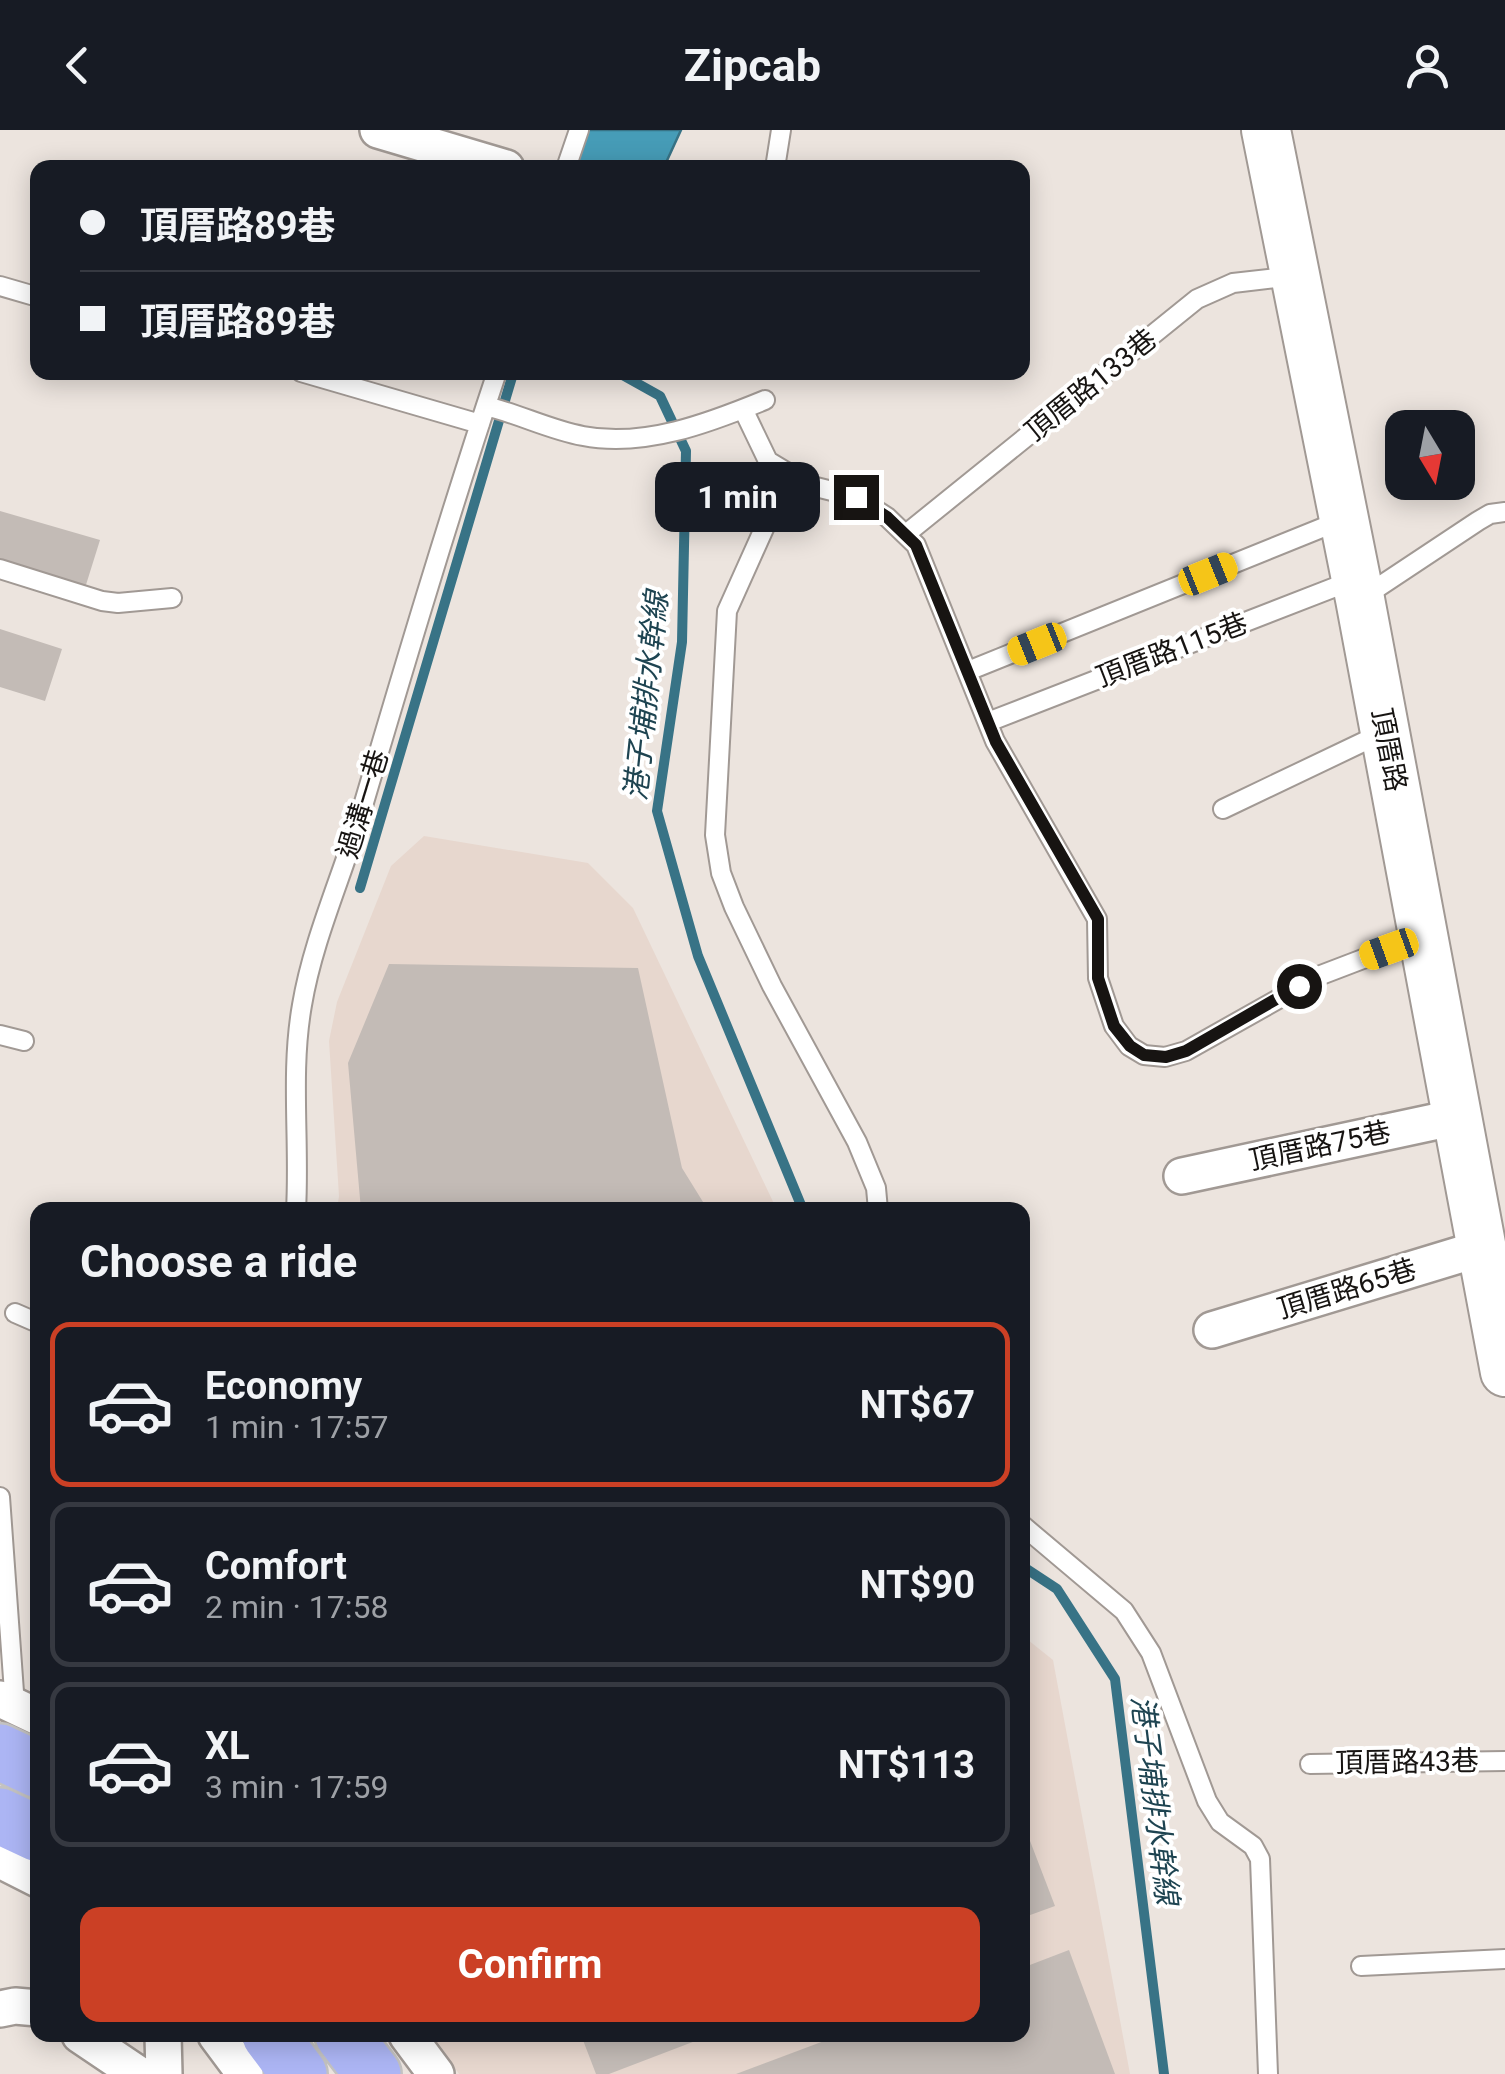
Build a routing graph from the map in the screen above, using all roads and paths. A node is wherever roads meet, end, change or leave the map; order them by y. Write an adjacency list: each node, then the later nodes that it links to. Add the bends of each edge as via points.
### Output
1 (378, 130): 5 (street)
2 (578, 130): 6 (lane)
3 (781, 130): 7 (lane)
4 (1266, 130): 8 (street, 頂厝路)
5 (479, 160)
6 (569, 160)
7 (776, 160)
8 (1294, 276): 18 (street, 頂厝路); 19 (lane, 頂厝路133巷, via 1233,282 1197,299)
9 (0, 286): 10 (lane)
10 (30, 295)
11 (338, 380): 15 (lane)
12 (496, 380): 15 (lane, 過溝一巷)
13 (765, 400): 14 (lane)
14 (743, 409): 15 (lane, via 616,441); 16 (lane, via 768,460)
15 (489, 413): 32 (lane, 過溝一巷, via 458,485 309,970 296,1068)
16 (789, 473): 19 (lane, via 856,497); 33 (lane, via 726,610 715,835 734,907 858,1142)
17 (1505, 512): 21 (lane, 頂厝路115巷, via 1490,514)
18 (1344, 518): 21 (street, 頂厝路); 23 (lane)
19 (906, 534): 23 (lane)
20 (0, 569): 22 (lane, via 102,601)
21 (1358, 589): 24 (lane, 頂厝路115巷); 25 (street, 頂厝路)
22 (172, 598)
23 (968, 671): 24 (lane)
24 (988, 722): 27 (lane, via 1098,919 1098,978 1106,1010 1144,1055 1186,1051 1321,975)
25 (1385, 732): 26 (lane); 27 (street, 頂厝路)
26 (1223, 808)
27 (1424, 936): 30 (street, 頂厝路)
28 (0, 1035): 29 (lane)
29 (24, 1042)
30 (1458, 1117): 31 (street, 頂厝路75巷); 34 (street, 頂厝路)
31 (1182, 1176)
32 (296, 1202)
33 (877, 1202)
34 (1482, 1248): 37 (street, 頂厝路65巷); 38 (street, 頂厝路)
35 (15, 1313): 36 (lane)
36 (30, 1319)
37 (1212, 1330)
38 (1505, 1372)
39 (0, 1497): 41 (lane)
40 (1030, 1532): 65 (lane, via 1124,1611 1152,1653 1208,1801 1220,1822 1260,1859)
41 (13, 1718): 42 (main road)
42 (30, 1753)
43 (1505, 1761): 44 (lane, 頂厝路43巷)
44 (1310, 1764)
45 (0, 1816): 46 (main road)
46 (30, 1830)
47 (0, 1860): 48 (street)
48 (30, 1875)
49 (1505, 1959): 50 (lane)
50 (1361, 1966)
51 (0, 2008): 52 (street)
52 (30, 2008)
53 (90, 2042): 59 (street)
54 (164, 2042): 60 (street)
55 (221, 2042): 61 (street)
56 (275, 2042): 62 (main road)
57 (348, 2042): 63 (main road)
58 (412, 2042): 64 (street)
59 (138, 2074)
60 (164, 2074)
61 (245, 2074)
62 (299, 2074)
63 (373, 2074)
64 (436, 2074)
65 (1268, 2074)

